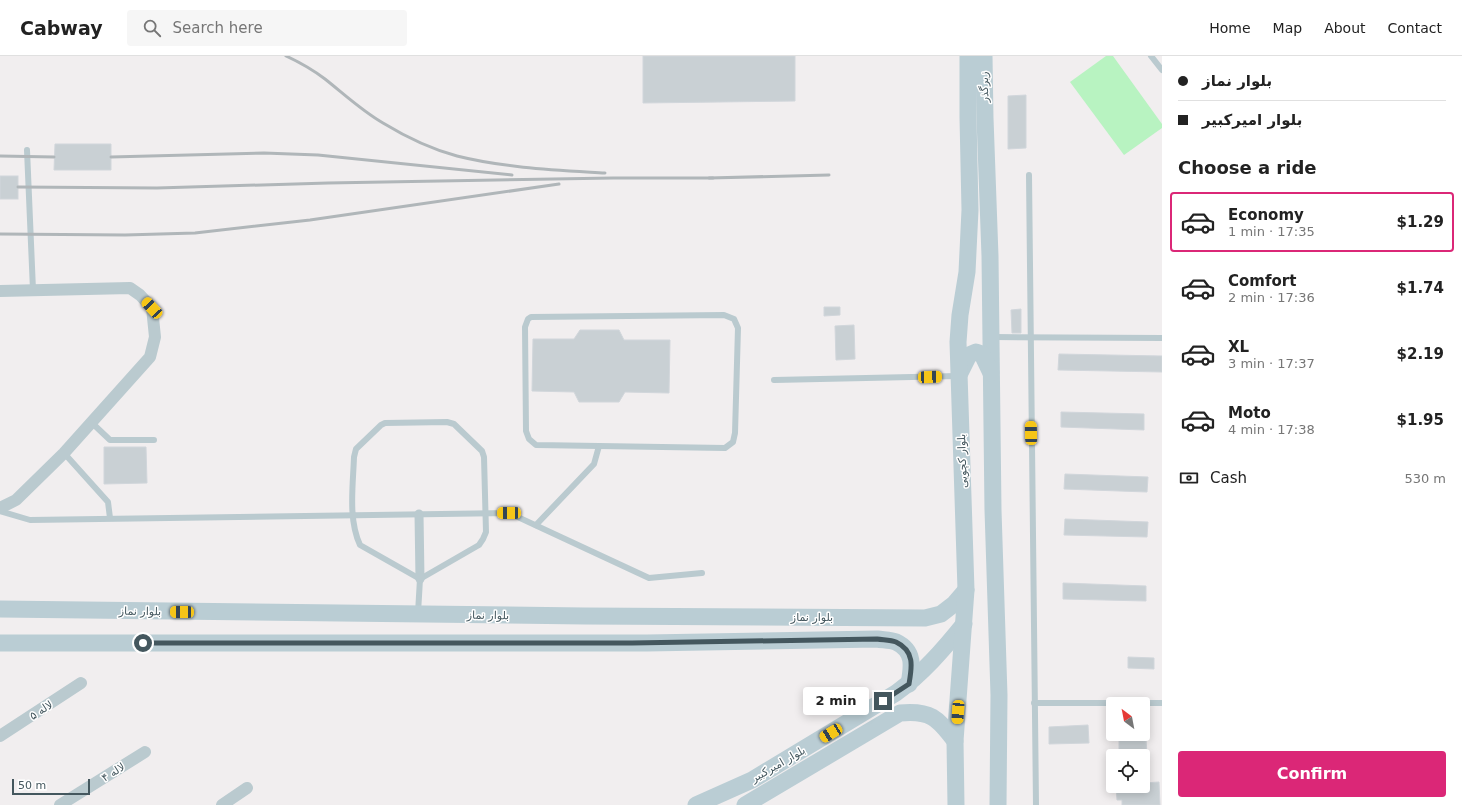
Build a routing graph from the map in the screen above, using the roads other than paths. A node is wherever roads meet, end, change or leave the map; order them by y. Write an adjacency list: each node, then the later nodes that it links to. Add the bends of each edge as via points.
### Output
1 (958, 56): 7 (main road, via 959,85)
2 (968, 56): 7 (main road, زیرگذر)
3 (984, 56): 8 (main road, زیرگذر)
4 (993, 56): 8 (main road, via 992,89)
5 (1151, 56): 6 (lane)
6 (1162, 70)
7 (968, 117): 17 (main road, بلوار کچویی, via 970,210 967,272 958,342)
8 (985, 118): 13 (main road)
9 (28, 150): 11 (lane)
10 (1029, 175): 14 (lane)
11 (33, 290): 12 (street); 19 (street, via 130,288 152,308 155,337 150,357)
12 (0, 291)
13 (991, 337): 14 (lane); 16 (main road)
14 (1030, 338): 15 (lane); 42 (lane)
15 (1162, 338)
16 (991, 373): 17 (main road, via 982,354 976,352 969,355); 53 (main road, via 999,695)
17 (959, 376): 18 (lane); 31 (main road, بلوار کچویی)
18 (774, 380)
19 (92, 422): 20 (lane, via 110,440); 22 (street)
20 (154, 440)
21 (599, 446): 21 (lane, via 725,448 733,442 738,328 734,319 724,315 531,317 525,327 526,431 529,439 536,445); 28 (lane, via 594,464)
22 (64, 453): 23 (street, via 16,500); 27 (lane, via 108,502)
23 (0, 510): 27 (lane, via 30,520)
24 (486, 513): 25 (lane); 26 (lane, via 482,451 454,424 385,423 356,449); 28 (lane, via 509,513); 30 (lane, via 486,532 479,545)
25 (419, 514): 26 (lane); 30 (street)
26 (353, 516): 27 (lane); 30 (lane, via 360,545)
27 (110, 518)
28 (536, 525): 29 (lane, via 649,578)
29 (702, 573)
30 (420, 579): 33 (lane)
31 (966, 590): 35 (main road, بلوار نماز, via 941,614 925,618); 36 (main road, بلوار کچویی)
32 (0, 610): 33 (main road, بلوار نماز)
33 (418, 614): 34 (main road, بلوار نماز)
34 (585, 616): 35 (main road, بلوار نماز); 38 (main road, via 598,630)
35 (617, 616): 39 (main road, via 611,622 609,630 611,638)
36 (964, 624): 41 (main road, بلوار امیرکبیر); 45 (main road, بلوار کچویی)
37 (0, 643): 38 (main road, بلوار نماز)
38 (590, 643): 39 (main road, بلوار نماز)
39 (617, 643): 41 (main road, بلوار نماز, via 877,639 895,642 905,648 912,667)
40 (81, 683): 44 (street, لاله ۵)
41 (909, 684): 48 (main road, بلوار امیرکبیر, via 752,780)
42 (1034, 703): 43 (lane); 54 (lane)
43 (1162, 703)
44 (0, 736)
45 (956, 741): 51 (main road, بلوار امیرکبیر, via 941,722 927,714 900,714); 52 (main road, بلوار کچویی)
46 (145, 752): 49 (street, لاله ۴)
47 (247, 788): 50 (street)
48 (704, 803)
49 (60, 805)
50 (222, 805)
51 (746, 805)
52 (956, 805)
53 (998, 805)
54 (1036, 805)

